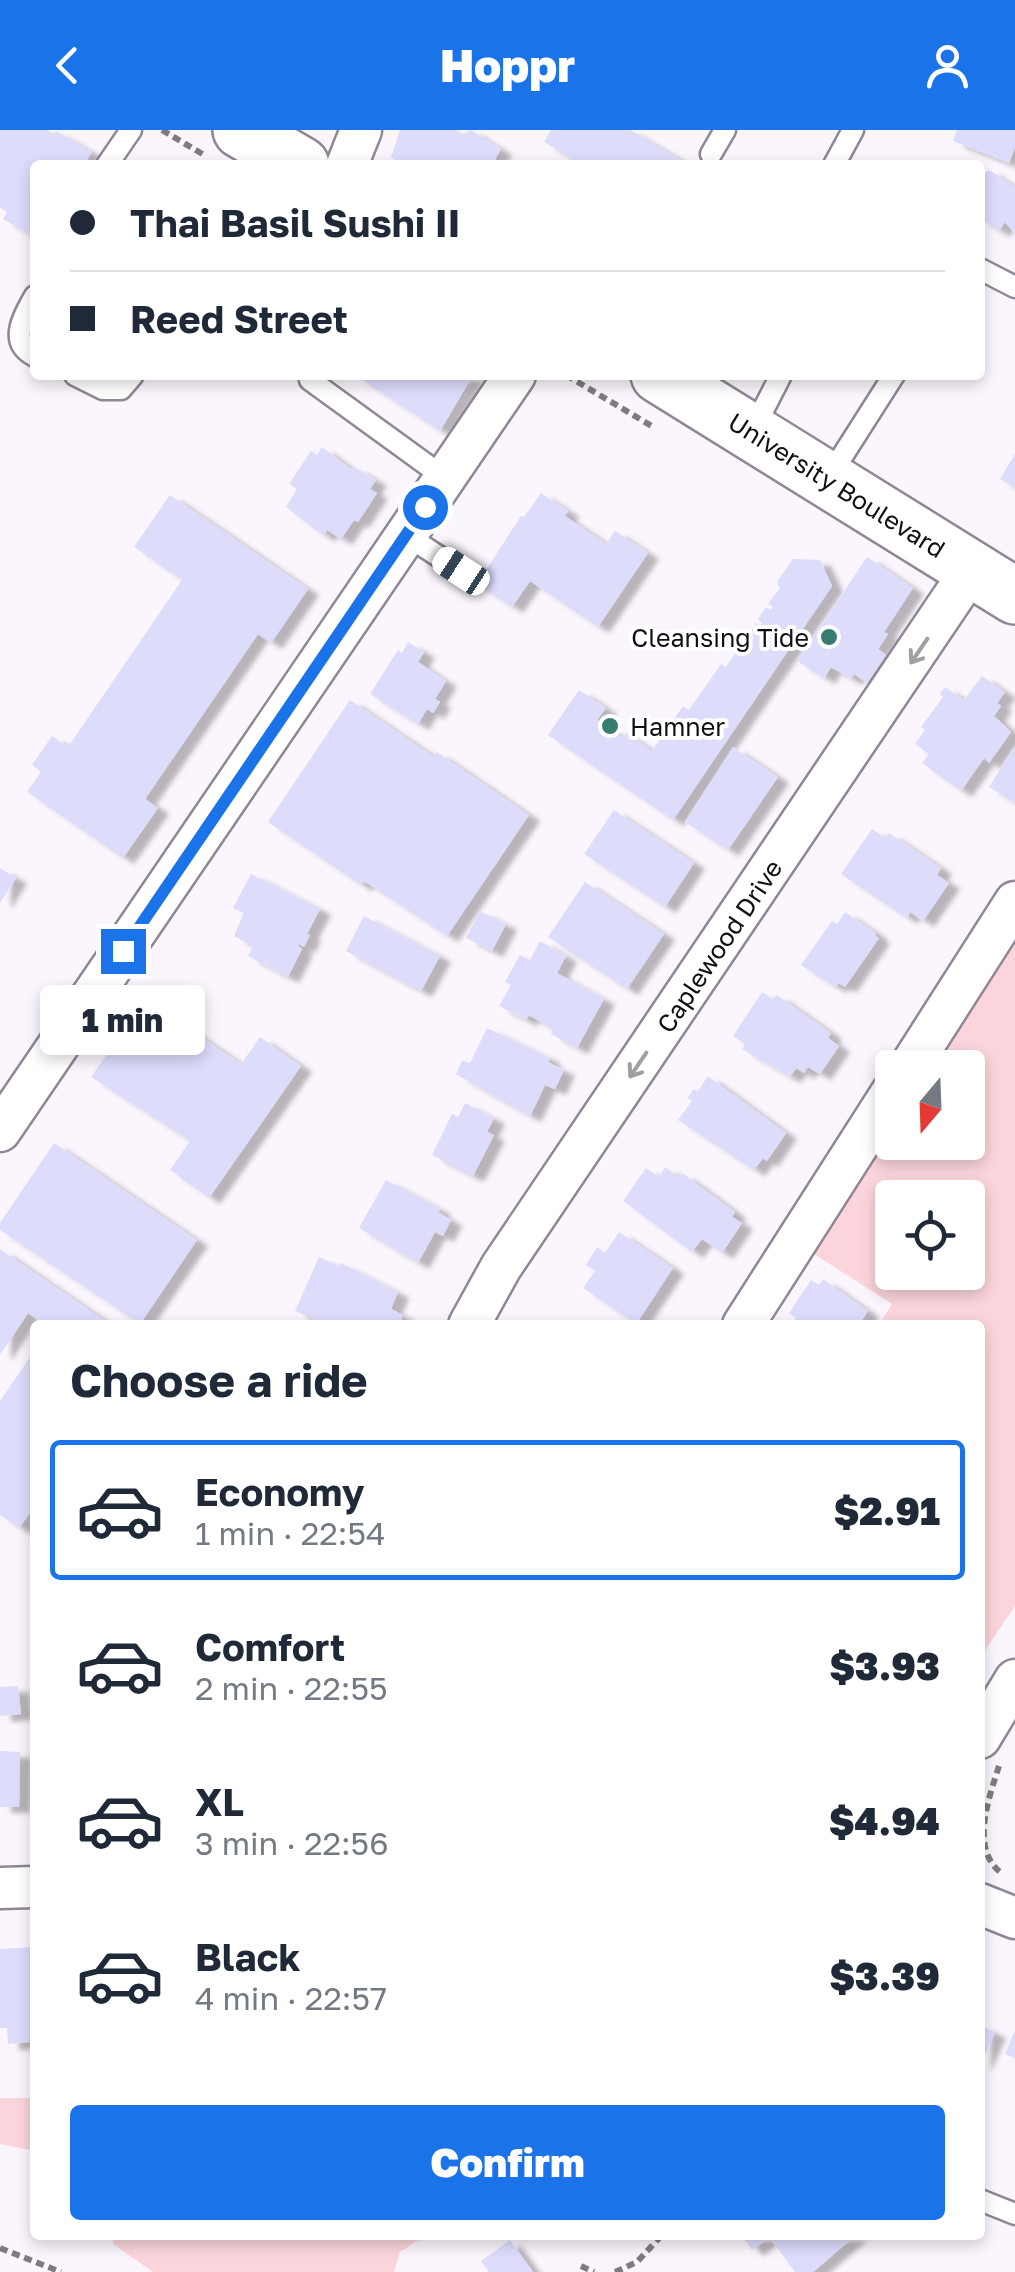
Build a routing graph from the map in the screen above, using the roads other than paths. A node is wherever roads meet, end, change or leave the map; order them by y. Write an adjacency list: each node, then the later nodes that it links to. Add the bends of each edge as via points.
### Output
1 (131, 130): 7 (lane)
2 (361, 130): 9 (street)
3 (725, 130): 6 (lane)
4 (852, 130): 10 (lane)
5 (236, 144): 8 (main road)
6 (711, 154)
7 (111, 160)
8 (286, 160)
9 (348, 160)
10 (837, 160)
11 (985, 272): 12 (lane)
12 (1015, 287)
13 (30, 305): 14 (lane, via 19,338)
14 (30, 354)
15 (85, 380): 16 (lane, via 103,389 121,389)
16 (129, 380)
17 (310, 380): 23 (lane)
18 (513, 380): 23 (street)
19 (667, 380): 22 (main road, University Boulevard)
20 (778, 380): 22 (lane)
21 (891, 380): 24 (lane)
22 (752, 432): 24 (main road, University Boulevard)
23 (445, 478): 25 (street)
24 (828, 479): 27 (main road, University Boulevard)
25 (406, 536): 26 (lane); 31 (street)
26 (461, 571)
27 (994, 582): 32 (street, Caplewood Drive, one-way to 32, via 501,1267)
28 (1015, 902): 29 (street)
29 (920, 1050)
30 (875, 1119): 33 (street)
31 (0, 1132)
32 (472, 1320)
33 (746, 1320)
34 (1015, 1680): 35 (street)
35 (990, 1750)
36 (30, 1887): 37 (street)
37 (0, 1888)
38 (985, 1906): 39 (street)
39 (1015, 1918)
40 (985, 2202): 41 (lane)
41 (1015, 2214)

